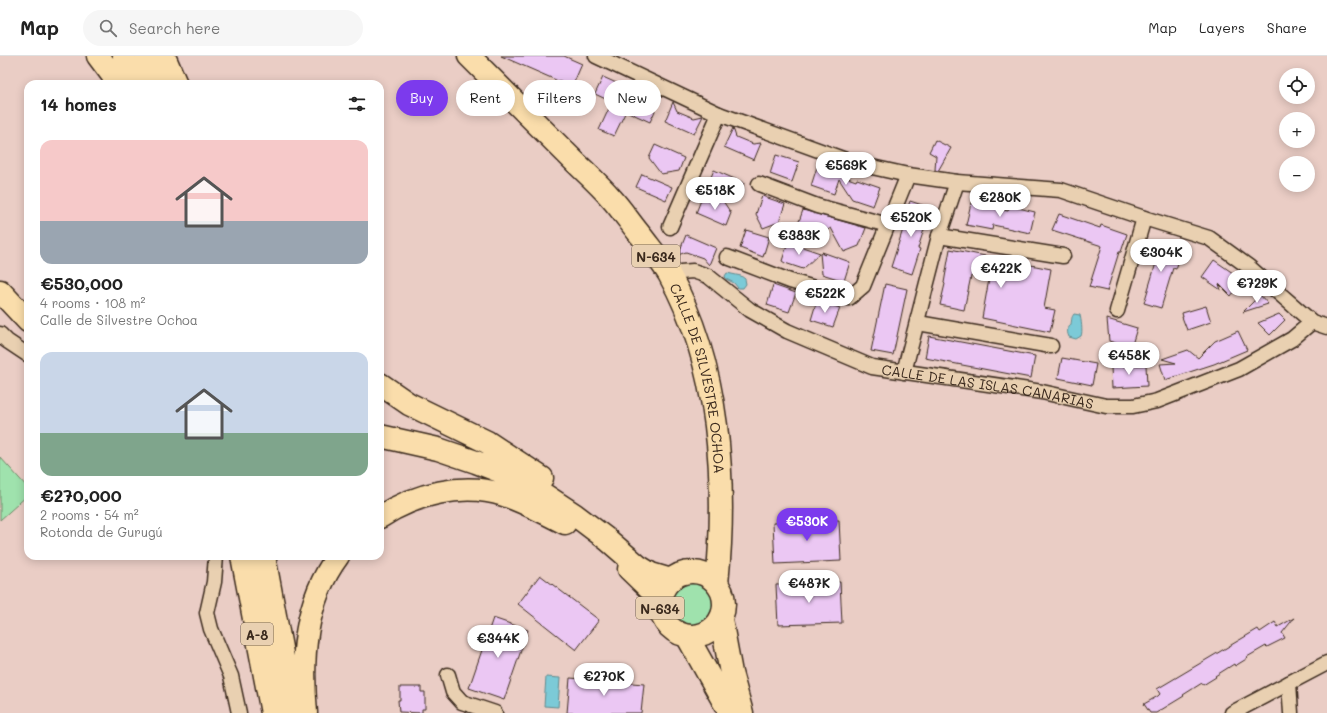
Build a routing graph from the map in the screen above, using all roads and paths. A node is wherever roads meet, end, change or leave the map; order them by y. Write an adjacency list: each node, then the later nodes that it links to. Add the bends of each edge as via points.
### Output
1 (98, 56): 7 (highway)
2 (124, 56): 8 (highway)
3 (147, 56): 9 (highway)
4 (164, 56): 10 (highway)
5 (469, 56): 21 (highway, CALLE DE SILVESTRE OCHOA / N-634, via 611,198)
6 (596, 56): 11 (street)
7 (116, 80)
8 (133, 80)
9 (156, 80)
10 (174, 80)
11 (719, 114): 12 (street, via 854,163); 17 (street)
12 (908, 175): 13 (street); 16 (street)
13 (956, 182): 15 (street, via 1061,190); 18 (street)
14 (759, 184): 16 (street, via 817,206)
15 (1144, 218): 23 (street); 25 (street, via 1209,238 1249,267)
16 (888, 225): 20 (street, via 863,286 849,298 790,281)
17 (670, 227)
18 (939, 236): 19 (street); 26 (street)
19 (1063, 256)
20 (727, 257)
21 (668, 273): 31 (street, CALLE DE LAS ISLAS CANARIAS, via 693,271 708,276 750,310 787,332 872,367); 36 (highway, CALLE DE SILVESTRE OCHOA / N-634, via 690,318 706,373 718,453)
22 (0, 290): 24 (highway)
23 (1117, 311)
24 (24, 317)
25 (1312, 322): 27 (street); 31 (street, CALLE DE LAS ISLAS CANARIAS, via 1292,339 1239,369 1157,401 1133,406 1106,406 1042,392)
26 (918, 323): 29 (street); 31 (street)
27 (1327, 327)
28 (0, 334): 30 (street)
29 (1051, 346)
30 (24, 352)
31 (904, 372)
32 (384, 387): 37 (highway, via 409,404 487,442 563,492 589,516)
33 (384, 437): 34 (highway, via 438,449 512,476)
34 (564, 509): 37 (highway); 42 (highway)
35 (384, 515): 42 (highway, via 429,495 455,491 492,493 522,502 567,524)
36 (721, 518): 43 (highway, N-634, via 708,555); 45 (highway, N-634)
37 (608, 540): 44 (highway, via 638,566 651,574)
38 (216, 560): 52 (street, via 207,613 231,676)
39 (243, 560): 53 (highway, A-8)
40 (265, 560): 54 (highway, A-8)
41 (335, 560): 55 (highway, via 324,576 308,623 304,660)
42 (623, 563): 46 (highway)
43 (691, 572): 44 (highway, N-634, via 680,574); 45 (highway, via 710,577)
44 (671, 580): 46 (highway, N-634)
45 (717, 584): 47 (highway, N-634, via 724,601)
46 (660, 599): 48 (highway, N-634, via 663,619 678,634)
47 (721, 619): 48 (highway, N-634, via 707,633); 58 (highway, N-634, via 731,673)
48 (687, 636): 57 (highway, N-634)
49 (1327, 663): 51 (street)
50 (448, 675): 56 (street, via 454,692 462,702)
51 (1289, 684): 59 (street); 60 (street)
52 (239, 713)
53 (272, 713)
54 (293, 713)
55 (306, 713)
56 (495, 713)
57 (730, 713)
58 (742, 713)
59 (1232, 713)
60 (1291, 713)

